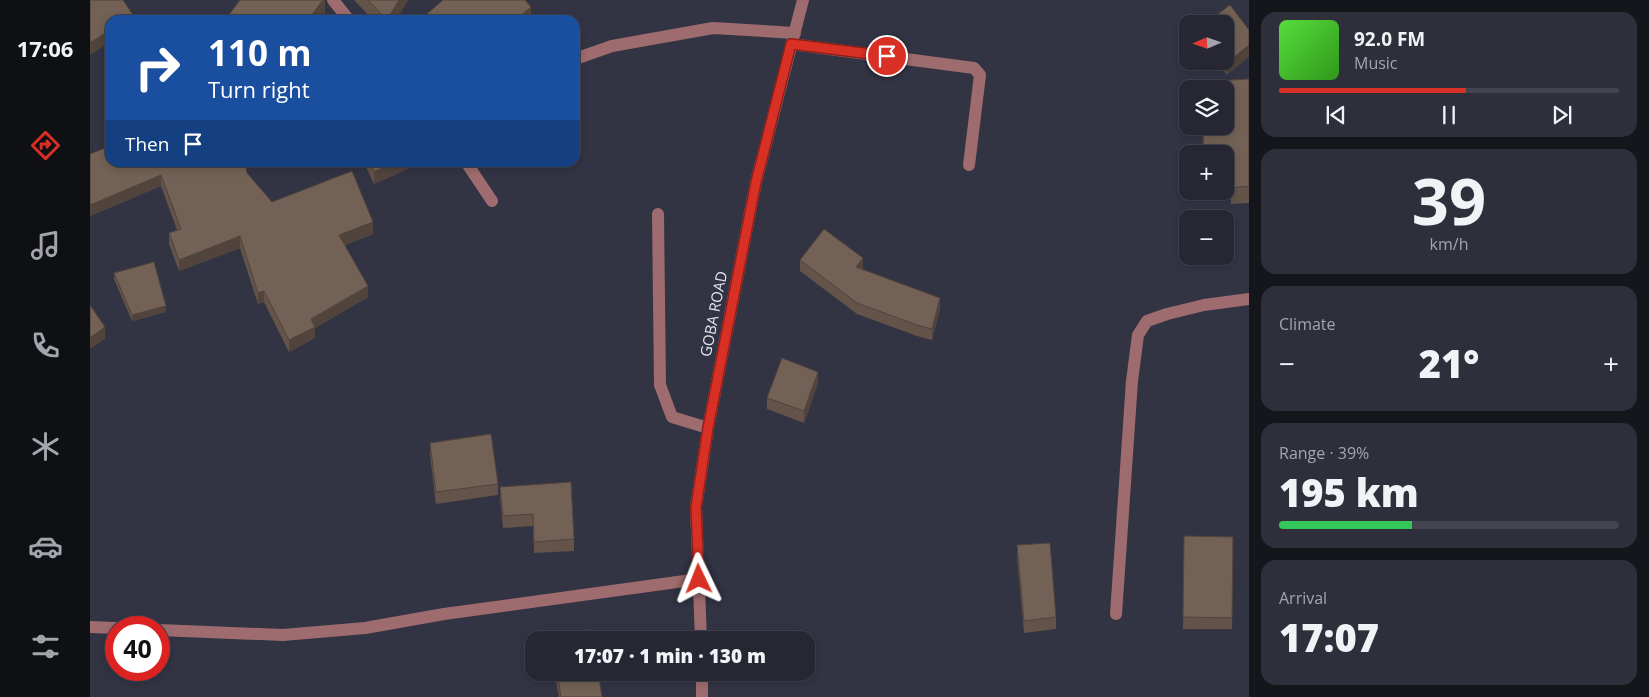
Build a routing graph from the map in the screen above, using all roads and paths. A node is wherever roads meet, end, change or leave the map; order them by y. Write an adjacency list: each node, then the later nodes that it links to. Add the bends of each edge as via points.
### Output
1 (333, 0): 3 (street)
2 (803, 0): 4 (street, GOBA ROAD)
3 (345, 15)
4 (793, 38): 5 (street, via 712,28 612,46); 6 (street, via 974,68 980,75); 11 (street, GOBA ROAD, via 756,182)
5 (580, 57)
6 (969, 164)
7 (469, 167): 8 (street)
8 (492, 201)
9 (658, 214): 11 (street, via 660,385 672,418)
10 (1249, 299): 13 (street, via 1167,314 1147,321 1138,334)
11 (708, 428): 12 (street, GOBA ROAD, via 696,507)
12 (699, 579): 16 (street, via 365,628 283,635); 17 (street, GOBA ROAD)
13 (1116, 614)
14 (90, 627): 15 (street)
15 (105, 628)
16 (170, 630)
17 (701, 631)
18 (702, 681): 19 (street)
19 (702, 697)

